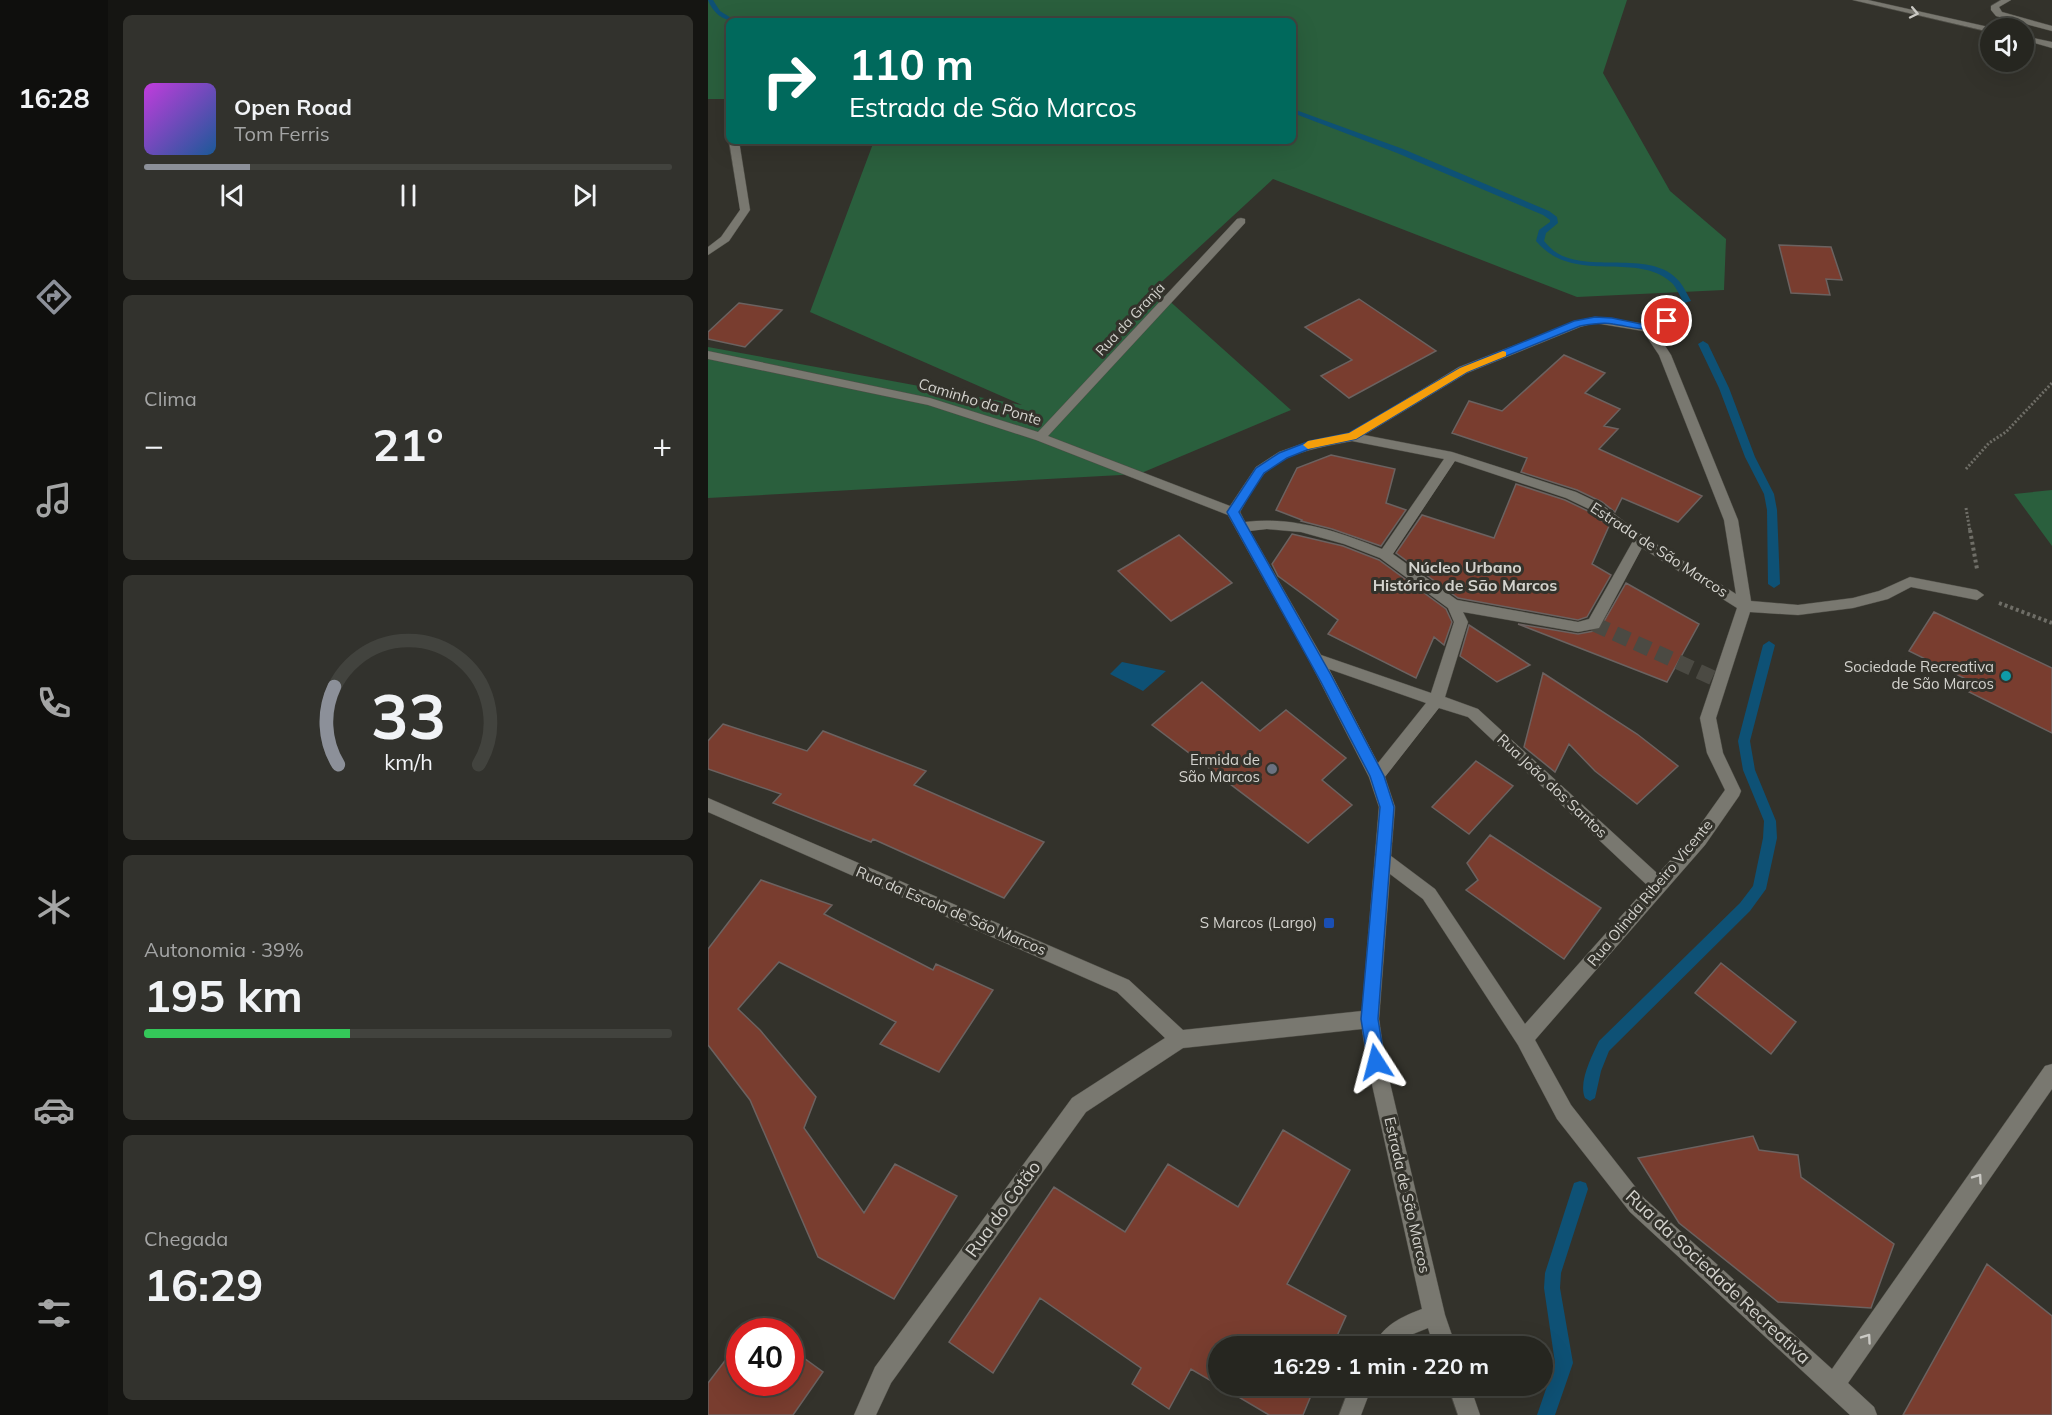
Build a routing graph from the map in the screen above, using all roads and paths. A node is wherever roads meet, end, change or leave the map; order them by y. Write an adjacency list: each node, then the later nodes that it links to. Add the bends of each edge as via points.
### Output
1 (1857, 0): 4 (street)
2 (1883, 0): 4 (street)
3 (2007, 0): 6 (street, via 1995,6 1999,14)
4 (1895, 9): 5 (street, one-way to 5)
5 (1980, 28)
6 (2052, 30)
7 (2034, 40): 8 (street)
8 (2052, 45)
9 (734, 144): 11 (street, via 745,210 725,239)
10 (1241, 221): 17 (street, Rua da Granja)
11 (708, 252)
12 (1667, 321): 13 (street)
13 (1647, 328): 16 (street, via 1595,320 1577,324 1463,370); 26 (street, Rua Olinda Ribeiro Vicente, via 1665,355 1731,520)
14 (708, 355): 17 (street, Caminho da Ponte, via 930,402)
15 (2052, 383): 19 (path)
16 (1352, 436): 18 (street, Estrada de São Marcos); 21 (street, Estrada de São Marcos, via 1310,445 1283,455 1260,470)
17 (1040, 437): 21 (street, Caminho da Ponte)
18 (1452, 456): 22 (street, Estrada de São Marcos, via 1571,495 1596,507); 23 (street)
19 (1966, 469)
20 (1966, 508): 24 (path, via 1977,560)
21 (1236, 519): 23 (street, via 1301,527); 28 (street, Estrada de São Marcos)
22 (1640, 540): 25 (street, via 1593,624 1578,627); 26 (street, Estrada de São Marcos)
23 (1385, 555): 25 (street)
24 (1977, 595): 26 (street, via 1910,582 1853,603 1798,610); 27 (path)
25 (1453, 604): 29 (street, via 1461,622)
26 (1745, 606): 33 (street, Rua Olinda Ribeiro Vicente, via 1708,718 1715,753 1733,791 1699,840)
27 (2052, 623)
28 (1316, 659): 29 (street, Rua João dos Santos); 30 (street, Estrada de São Marcos)
29 (1436, 701): 30 (street); 33 (street, Rua João dos Santos, via 1473,714)
30 (1377, 776): 32 (street, Estrada de São Marcos, via 1387,807)
31 (708, 805): 35 (street, Rua da Escola de São Marcos, via 1123,986)
32 (1383, 859): 34 (street, Estrada de São Marcos); 36 (street, Rua da Sociedade Recreativa, via 1429,894)
33 (1659, 886): 36 (street, Rua Olinda Ribeiro Vicente)
34 (1370, 1019): 35 (street); 38 (street, Estrada de São Marcos, via 1376,1062)
35 (1180, 1039): 44 (street, Rua do Cotão, via 1079,1105 883,1374)
36 (1524, 1039): 41 (street, Rua da Sociedade Recreativa, via 1564,1112 1637,1205)
37 (2052, 1073): 41 (street, one-way to 37)
38 (1434, 1315): 39 (street, via 1401,1328); 40 (street, Estrada de São Marcos)
39 (1394, 1336)
40 (1441, 1336)
41 (1833, 1386): 47 (street, Rua da Sociedade Recreativa)
42 (1357, 1396): 45 (street)
43 (1462, 1396): 46 (street)
44 (865, 1415)
45 (1350, 1415)
46 (1469, 1415)
47 (1866, 1415)

